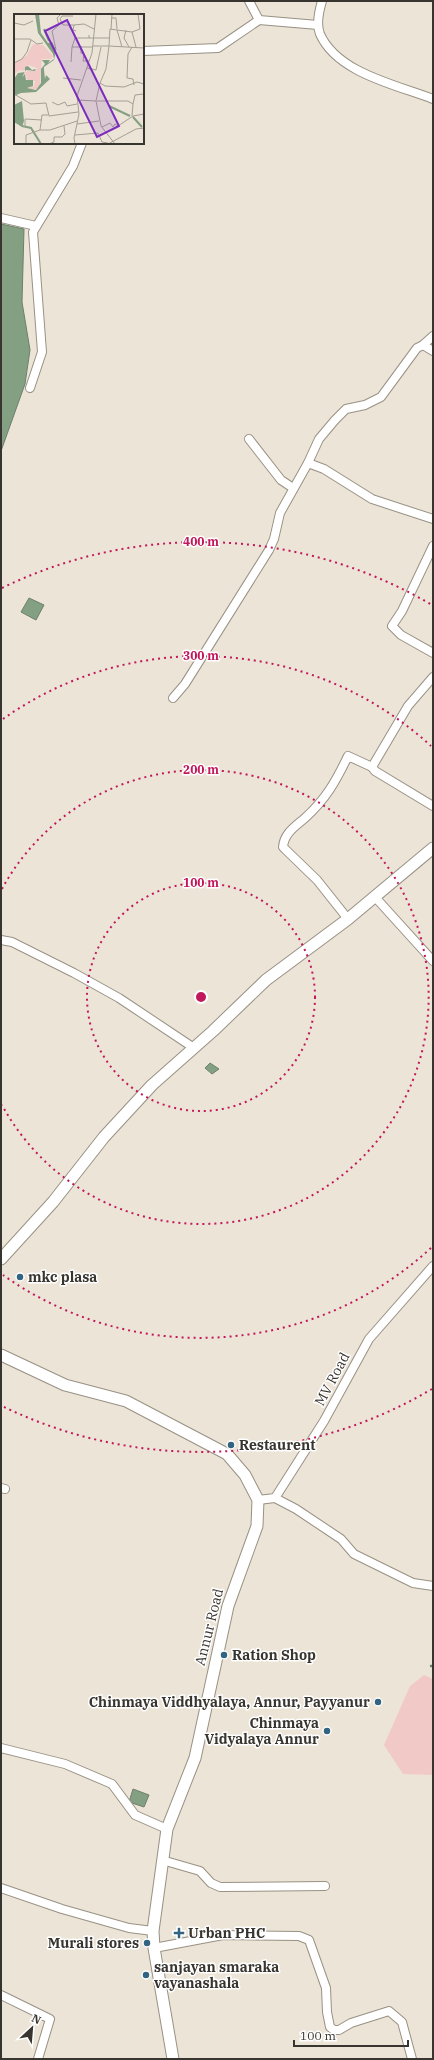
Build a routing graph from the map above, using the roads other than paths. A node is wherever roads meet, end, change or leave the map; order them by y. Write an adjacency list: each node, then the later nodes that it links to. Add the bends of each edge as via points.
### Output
1 (249, 1): 3 (street)
2 (322, 1): 4 (street)
3 (259, 20): 4 (street); 5 (street, via 218,48)
4 (318, 25): 6 (street, via 320,34 333,54 356,70)
5 (144, 51)
6 (433, 99)
7 (82, 144): 9 (street, via 73,166)
8 (1, 218): 9 (street)
9 (36, 226): 13 (street, via 33,232 42,352)
10 (433, 336): 11 (street)
11 (423, 346): 12 (street); 15 (street, via 417,348 381,397 365,405 346,409 335,420 319,439)
12 (433, 351)
13 (30, 388)
14 (249, 439): 16 (street, via 281,480)
15 (308, 463): 16 (street); 17 (street, via 324,469 372,499)
16 (293, 488): 21 (street, via 280,514 269,550)
17 (433, 519)
18 (433, 546): 19 (street, via 402,611 392,626 401,635)
19 (433, 653)
20 (433, 677): 22 (street, via 408,706)
21 (174, 698)
22 (372, 767): 23 (street); 26 (street, via 348,756 332,789 318,806 289,831 283,847 322,885)
23 (433, 806)
24 (433, 848): 25 (main road)
25 (375, 897): 26 (main road); 28 (street)
26 (348, 919): 29 (main road, via 266,980)
27 (1, 940): 29 (street, via 12,942 119,998)
28 (433, 962)
29 (194, 1048): 30 (main road, via 152,1085 109,1131 54,1202)
30 (1, 1259)
31 (433, 1266): 33 (street, MV Road, via 369,1340 324,1421)
32 (1, 1355): 34 (main road, Annur Road, via 65,1385 126,1401 227,1454 245,1475)
33 (275, 1498): 34 (street); 35 (street, via 341,1539 354,1554 413,1583)
34 (258, 1500): 37 (main road, Annur Road, via 257,1526 228,1606 195,1758)
35 (433, 1586)
36 (1, 1748): 37 (street, via 65,1764 112,1784 135,1815)
37 (167, 1829): 38 (main road, Annur Road)
38 (162, 1860): 39 (street, via 200,1871 211,1883 220,1887); 41 (main road, Annur Road)
39 (325, 1886)
40 (1, 1888): 41 (street, via 62,1910 129,1928)
41 (153, 1931): 42 (main road, Annur Road)
42 (154, 1948): 45 (main road, Annur Road); 46 (street, via 223,1935 299,1936 309,1940 326,1988 326,2012 330,2027 339,2030 351,2023 389,2011 402,2022)
43 (1, 1995): 44 (street, via 50,2019)
44 (38, 2059)
45 (173, 2059)
46 (412, 2059)

